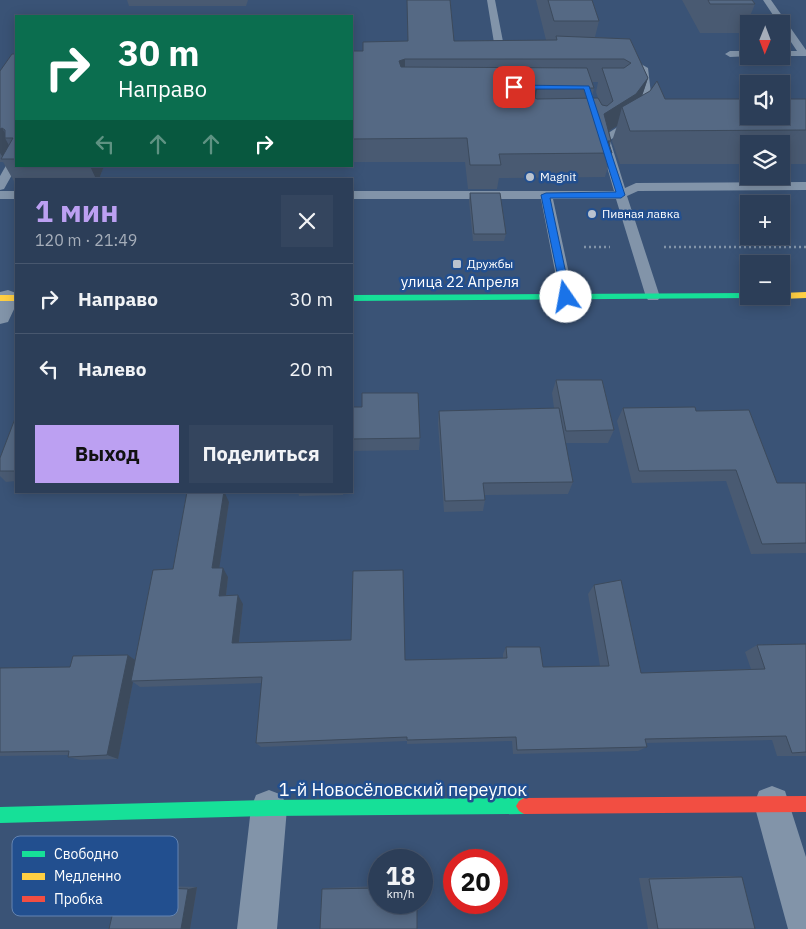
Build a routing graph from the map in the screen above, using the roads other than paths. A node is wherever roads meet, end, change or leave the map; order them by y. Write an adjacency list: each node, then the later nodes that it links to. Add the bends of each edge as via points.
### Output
1 (491, 0): 8 (lane, via 501,55)
2 (767, 0): 3 (lane)
3 (777, 15)
4 (790, 34): 7 (lane, via 804,54)
5 (730, 54): 6 (lane)
6 (740, 54)
7 (790, 54)
8 (520, 55)
9 (636, 62): 11 (lane, via 643,68 647,102 634,121)
10 (599, 124): 11 (lane)
11 (604, 139): 19 (lane)
12 (15, 159): 13 (lane)
13 (0, 186)
14 (806, 186): 19 (lane, via 636,187)
15 (0, 195): 16 (lane)
16 (15, 195)
17 (353, 195): 18 (lane)
18 (546, 195): 19 (lane); 23 (lane)
19 (621, 195): 24 (lane)
20 (740, 296): 24 (street, улица 22 Апреля)
21 (790, 296): 22 (street)
22 (806, 296)
23 (566, 297): 24 (street, улица 22 Апреля); 25 (street, улица 22 Апреля)
24 (653, 297)
25 (353, 298)
26 (789, 804): 27 (street, 1-й Новосёловский переулок); 29 (street)
27 (269, 808): 28 (street, 1-й Новосёловский переулок); 30 (street)
28 (0, 816)
29 (806, 924)
30 (256, 929)

